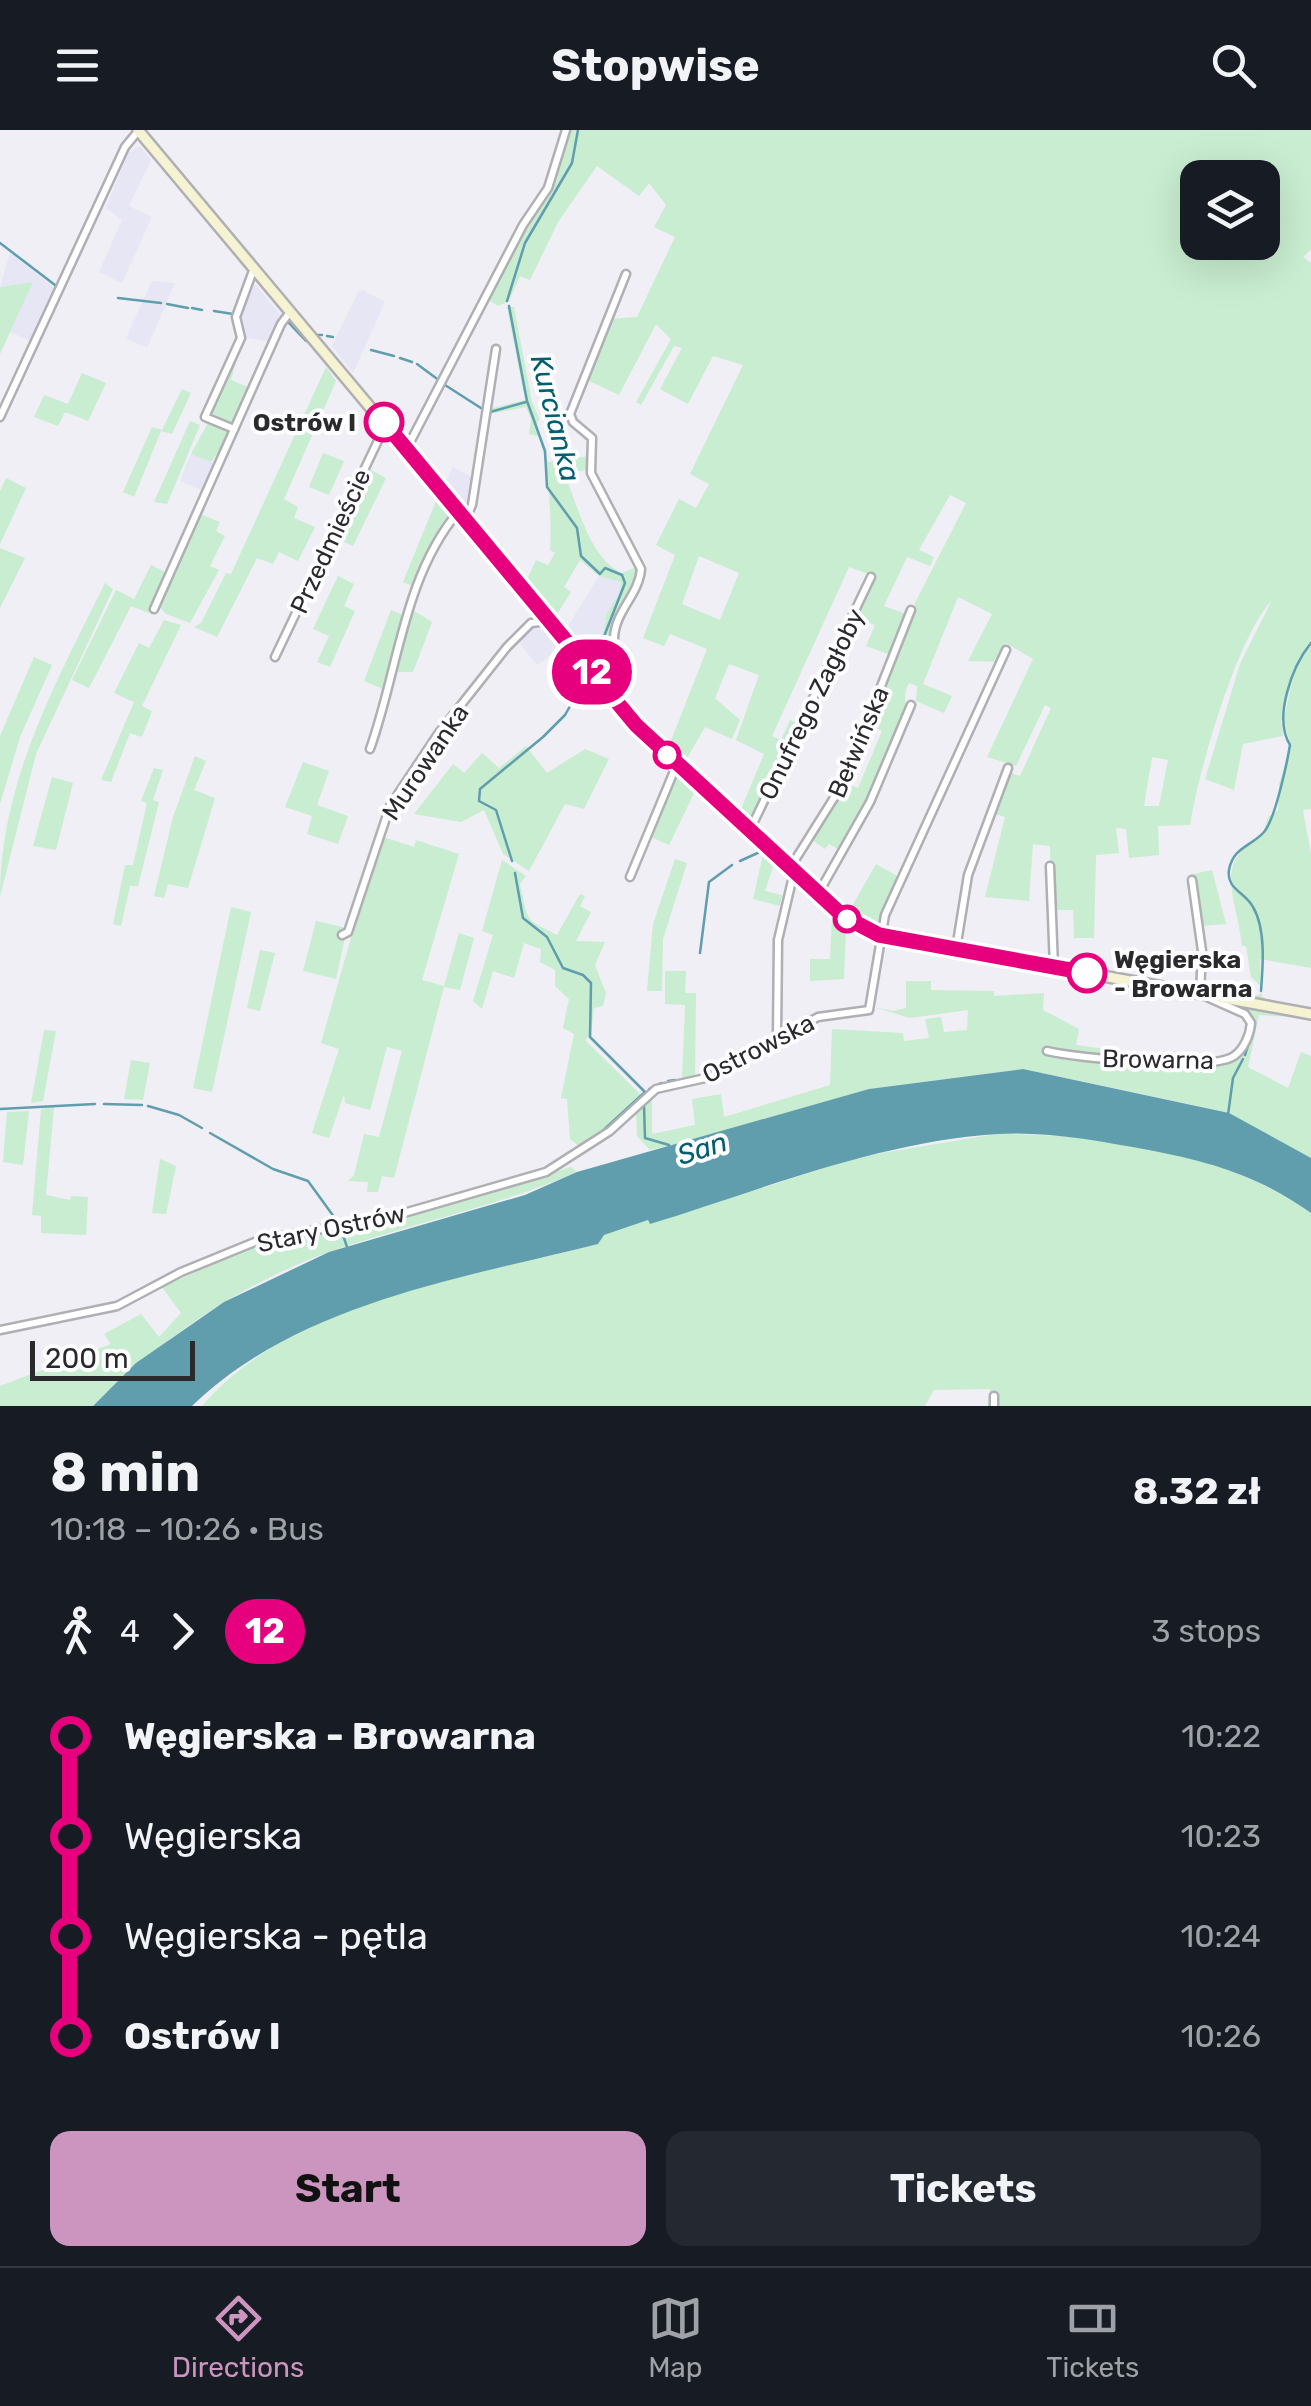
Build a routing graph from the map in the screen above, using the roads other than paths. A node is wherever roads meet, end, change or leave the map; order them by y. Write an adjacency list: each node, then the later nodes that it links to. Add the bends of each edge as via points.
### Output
1 (139, 130): 3 (main road); 7 (street, via 125,147)
2 (566, 130): 10 (street, via 548,188)
3 (254, 268): 5 (main road); 9 (street, via 236,317 240,338 206,417)
4 (626, 274): 18 (street, via 570,414 592,438 591,473 641,569 615,628 618,677)
5 (290, 312): 8 (main road); 9 (street)
6 (496, 349): 11 (street, via 472,504)
7 (0, 418)
8 (386, 425): 10 (main road); 17 (street, Przedmieście)
9 (234, 428): 13 (street)
10 (406, 450): 11 (main road)
11 (461, 516): 15 (main road); 20 (street, via 445,530 408,612)
12 (871, 577): 23 (street, Onufrego Zagłoby)
13 (154, 609)
14 (911, 610): 25 (street, Bełwińska, via 842,785)
15 (550, 621): 18 (main road); 29 (street, Murowanka, via 531,623 507,647 390,806)
16 (1006, 650): 30 (street)
17 (275, 658)
18 (609, 693): 21 (main road)
19 (911, 705): 28 (street, via 870,802)
20 (370, 748)
21 (676, 764): 23 (main road); 26 (street)
22 (1008, 768): 31 (street, via 968,875)
23 (750, 830): 25 (main road)
24 (1050, 866): 32 (street)
25 (792, 870): 28 (main road); 35 (street, Bełwińska, via 778,945)
26 (630, 876)
27 (1192, 880): 33 (street)
28 (818, 894): 30 (main road)
29 (342, 935)
30 (879, 935): 31 (main road); 35 (street, Ostrowska, via 871,1008 828,1014)
31 (956, 949): 32 (main road)
32 (1054, 967): 33 (main road)
33 (1203, 994): 34 (main road); 36 (street, Browarna, via 1251,1022 1242,1048 1225,1060 1121,1062)
34 (1311, 1014)
35 (777, 1037): 37 (street, Ostrowska, via 710,1076 656,1089)
36 (1048, 1051)
37 (552, 1170): 38 (street, Stary Ostrów, via 397,1215 257,1242 116,1306)
38 (0, 1330)
39 (994, 1396): 40 (street)
40 (994, 1406)

